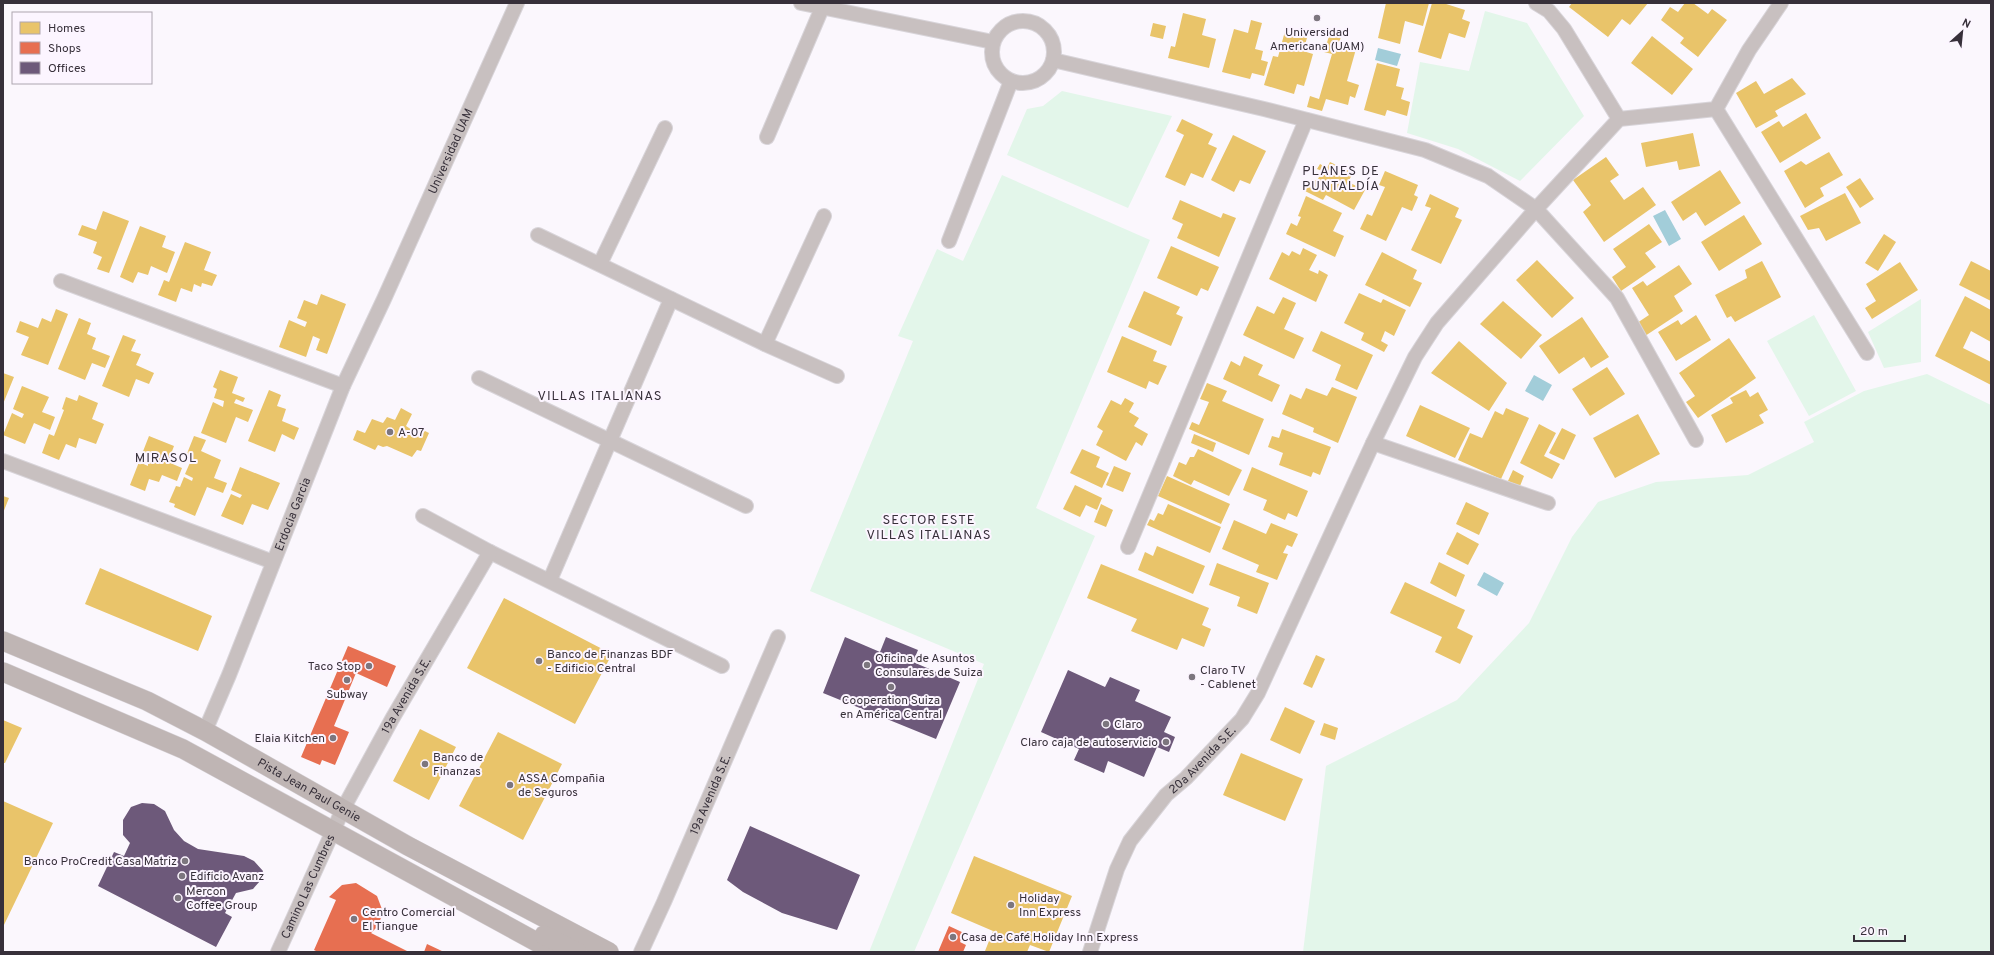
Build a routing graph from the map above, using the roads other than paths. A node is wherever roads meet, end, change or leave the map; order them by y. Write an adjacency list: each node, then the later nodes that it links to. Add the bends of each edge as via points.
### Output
1 (517, 3): 20 (street, Universidad UAM)
2 (801, 3): 5 (street)
3 (1536, 3): 11 (street, via 1549,11 1564,29)
4 (1781, 3): 9 (street, via 1749,50)
5 (822, 8): 6 (street); 13 (street)
6 (992, 42): 7 (street, via 1005,26 1015,21 1026,21 1045,30 1051,38); 8 (street, via 992,58 998,72)
7 (1053, 60): 8 (street, via 1041,77 1026,82); 10 (street)
8 (1011, 81): 17 (street)
9 (1716, 109): 11 (street); 23 (street)
10 (1306, 120): 14 (street, via 1424,150 1488,176); 34 (street)
11 (1619, 120): 14 (street, 20a Avenida S.E.)
12 (665, 128): 18 (street)
13 (768, 137)
14 (1536, 208): 28 (street, via 1617,298); 29 (street, 20a Avenida S.E., via 1437,323 1415,357)
15 (824, 216): 22 (street)
16 (538, 235): 18 (street)
17 (949, 241)
18 (600, 264): 21 (street)
19 (61, 282): 26 (street)
20 (384, 299): 26 (street, Erdocia Garcia)
21 (671, 299): 22 (street); 27 (street)
22 (765, 344): 24 (street)
23 (1867, 353)
24 (837, 376)
25 (479, 378): 27 (street)
26 (343, 386): 36 (street, Erdocia Garcia)
27 (609, 439): 32 (street); 37 (street)
28 (1696, 440)
29 (1373, 443): 31 (street); 50 (street, 20a Avenida S.E., via 1258,693 1242,719 1186,778 1166,795 1130,842 1117,869)
30 (3, 461): 36 (street)
31 (1548, 503)
32 (746, 506)
33 (423, 516): 35 (street)
34 (1128, 547)
35 (490, 552): 37 (street); 43 (street, 19a Avenida S.E., via 396,712)
36 (273, 562): 42 (street, Erdocia Garcia)
37 (550, 580): 40 (street)
38 (778, 637): 49 (street, 19a Avenida S.E.)
39 (3, 641): 42 (main road, Pista Jean Paul Genie, via 147,701)
40 (722, 666)
41 (3, 672): 43 (main road, Pista Jean Paul Genie, via 183,749)
42 (205, 731): 43 (main road, Pista Jean Paul Genie)
43 (338, 820): 44 (main road, Pista Jean Paul Genie); 45 (street, Camino Las Cumbres); 48 (main road, via 342,826 352,827 455,881 492,890)
44 (506, 925): 46 (main road, Pista Jean Paul Genie); 47 (main road, via 537,932)
45 (278, 952)
46 (555, 952)
47 (577, 952)
48 (609, 952)
49 (641, 952)
50 (1090, 952)

